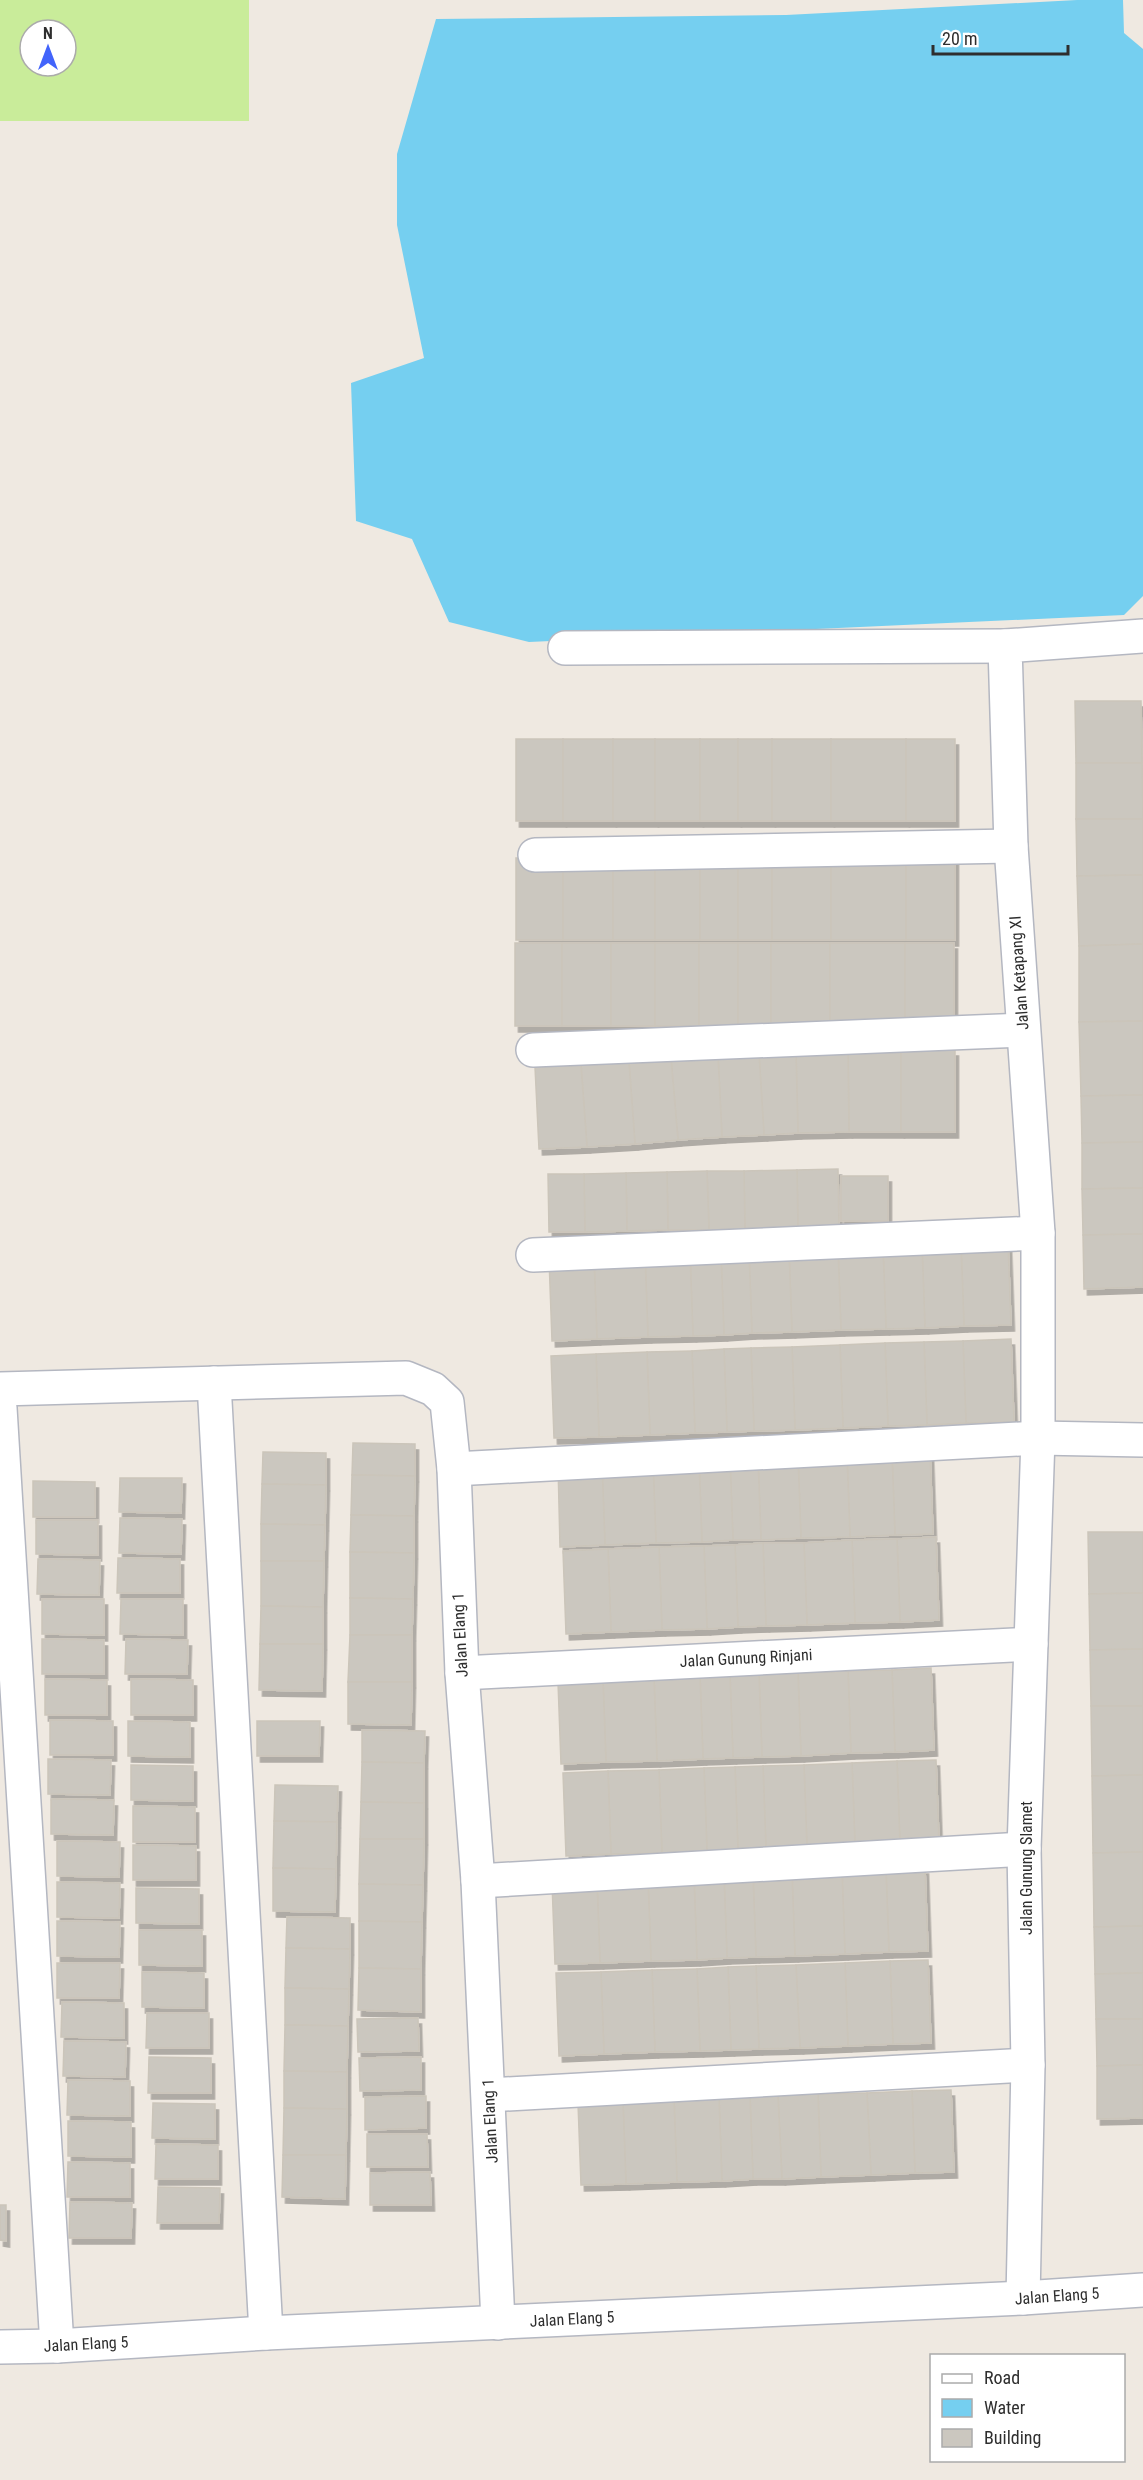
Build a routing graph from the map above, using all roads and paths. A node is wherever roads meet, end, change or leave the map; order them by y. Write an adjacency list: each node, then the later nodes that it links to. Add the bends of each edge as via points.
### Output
1 (1143, 636): 2 (street)
2 (1005, 646): 3 (street); 4 (street, Jalan Ketapang XI)
3 (565, 648)
4 (1011, 846): 5 (street); 6 (street, Jalan Ketapang XI)
5 (535, 855)
6 (1023, 1030): 7 (street); 8 (street, Jalan Ketapang XI)
7 (533, 1050)
8 (1038, 1233): 9 (street); 13 (street, Jalan Ketapang XI)
9 (533, 1255)
10 (213, 1383): 11 (street, Jalan Elang 1); 15 (street, Jalan Elang 1, via 406,1378 433,1389 447,1402); 25 (street)
11 (0, 1389)
12 (0, 1408): 26 (street)
13 (1038, 1438): 14 (street); 15 (street); 16 (street, Jalan Gunung Slamet)
14 (1143, 1440)
15 (454, 1469): 17 (street, Jalan Elang 1)
16 (1031, 1644): 17 (street, Jalan Gunung Rinjani); 18 (street, Jalan Gunung Slamet)
17 (462, 1673): 19 (street, Jalan Elang 1)
18 (1024, 1849): 19 (street); 20 (street, Jalan Gunung Slamet)
19 (478, 1881): 21 (street, Jalan Elang 1)
20 (1028, 2065): 21 (street); 23 (street, Jalan Gunung Slamet)
21 (489, 2095): 24 (street, Jalan Elang 1)
22 (1143, 2290): 23 (street, Jalan Elang 5)
23 (1023, 2298): 24 (street, Jalan Elang 5)
24 (498, 2323): 25 (street, Jalan Elang 5)
25 (266, 2333): 26 (street, Jalan Elang 5)
26 (57, 2346): 27 (street, Jalan Elang 5)
27 (0, 2347)

